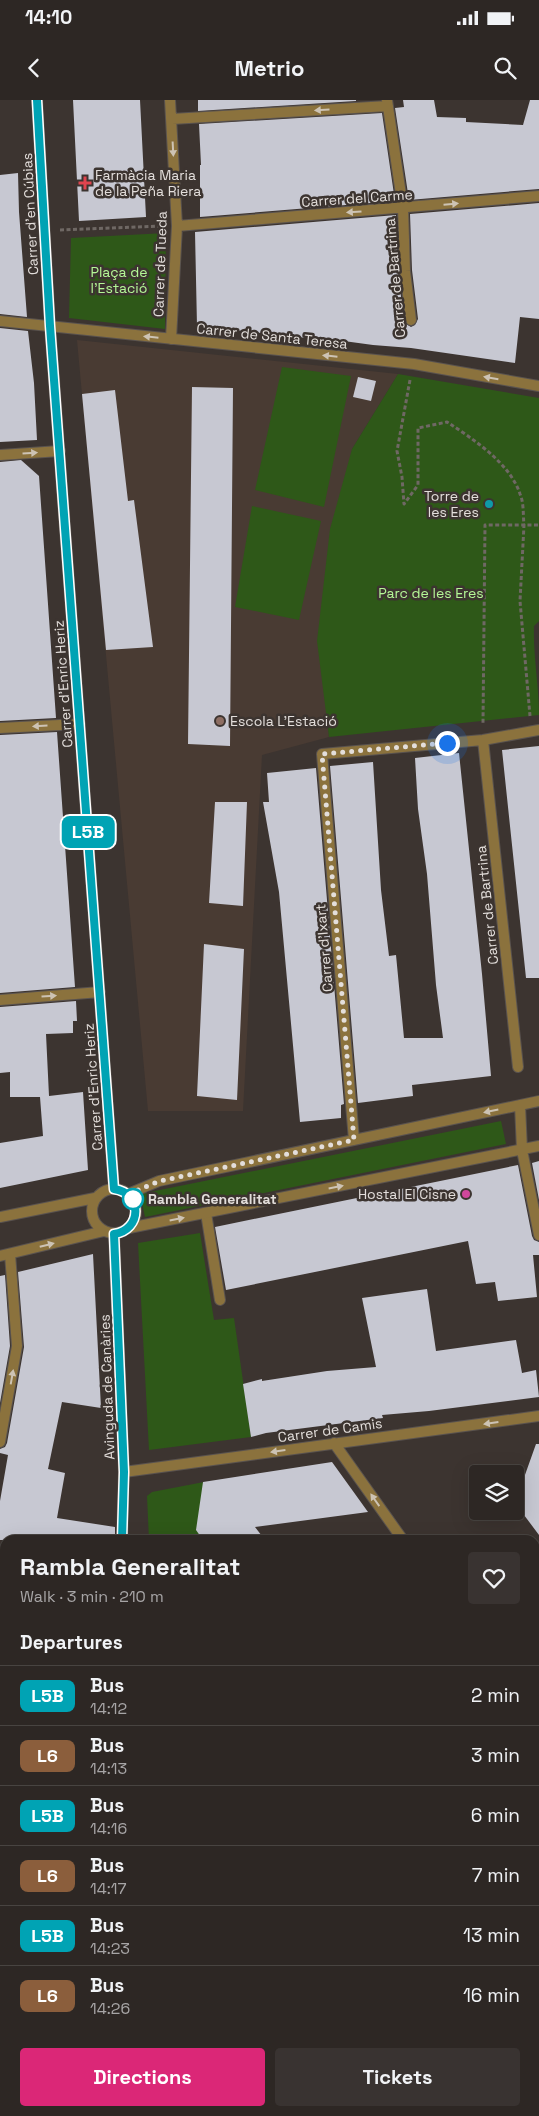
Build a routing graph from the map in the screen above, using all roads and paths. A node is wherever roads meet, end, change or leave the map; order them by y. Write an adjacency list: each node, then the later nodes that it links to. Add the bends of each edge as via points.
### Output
1 (37, 100): 8 (street, Carrer d'en Cúbias)
2 (170, 100): 4 (street, Carrer de Tueda)
3 (387, 103): 4 (street, one-way to 4); 6 (street, Carrer de Bartrina)
4 (172, 119): 7 (street, Carrer de Tueda, one-way to 7)
5 (539, 196): 6 (street, Carrer del Carme, one-way to 5)
6 (403, 208): 7 (street, Carrer del Carme, one-way to 7); 9 (street, Carrer de Bartrina)
7 (177, 226): 8 (path); 12 (street, Carrer de Tueda)
8 (46, 231): 11 (street, Carrer d'en Cúbias)
9 (411, 320)
10 (0, 322): 11 (street, Carrer de Santa Teresa)
11 (50, 326): 12 (street, Carrer de Santa Teresa, one-way to 11); 15 (street, Carrer d'Enric Heriz)
12 (171, 339): 13 (street, Carrer de Santa Teresa, one-way to 12)
13 (414, 364): 14 (street, Carrer de Santa Teresa, one-way to 13); 17 (path, via 397,451 404,504 418,485 418,428 447,422 481,445 510,475 521,494)
14 (539, 386)
15 (60, 451): 16 (street, one-way to 15); 19 (street, Carrer d'Enric Heriz)
16 (0, 456)
17 (524, 525): 18 (path); 21 (path, via 520,601 530,716); 22 (path, via 485,525)
18 (539, 525)
19 (80, 724): 20 (street, one-way to 20); 23 (street, Carrer d'Enric Heriz)
20 (0, 728)
21 (536, 731): 22 (street)
22 (483, 740): 25 (street, Carrer de Bartrina); 28 (street, Carrer d'Ixart, via 322,754)
23 (100, 992): 24 (street, one-way to 23); 31 (street, Carrer d'Enric Heriz)
24 (0, 1000)
25 (518, 1067)
26 (539, 1100): 27 (street)
27 (520, 1106): 28 (street, one-way to 28); 30 (street)
28 (354, 1140): 32 (street, via 160,1181)
29 (539, 1146): 30 (street)
30 (522, 1150): 34 (street, one-way to 30); 38 (street)
31 (114, 1189): 32 (street); 33 (street)
32 (128, 1194): 36 (street, via 136,1210)
33 (95, 1198): 35 (street); 37 (street, via 92,1217 96,1225)
34 (206, 1213): 36 (street, one-way to 34); 40 (street)
35 (0, 1217)
36 (129, 1228): 37 (street)
37 (109, 1232): 39 (street, one-way to 37); 44 (street, Avinguda de Canàries)
38 (539, 1235)
39 (5, 1255): 42 (street, one-way to 39, via 17,1346)
40 (220, 1300)
41 (539, 1416): 43 (street, Carrer de Camis, one-way to 43)
42 (0, 1442)
43 (334, 1443): 44 (street, Carrer de Camis, one-way to 44); 46 (street, one-way to 43)
44 (124, 1472): 45 (street, Avinguda de Canàries)
45 (122, 1535)
46 (399, 1535)

